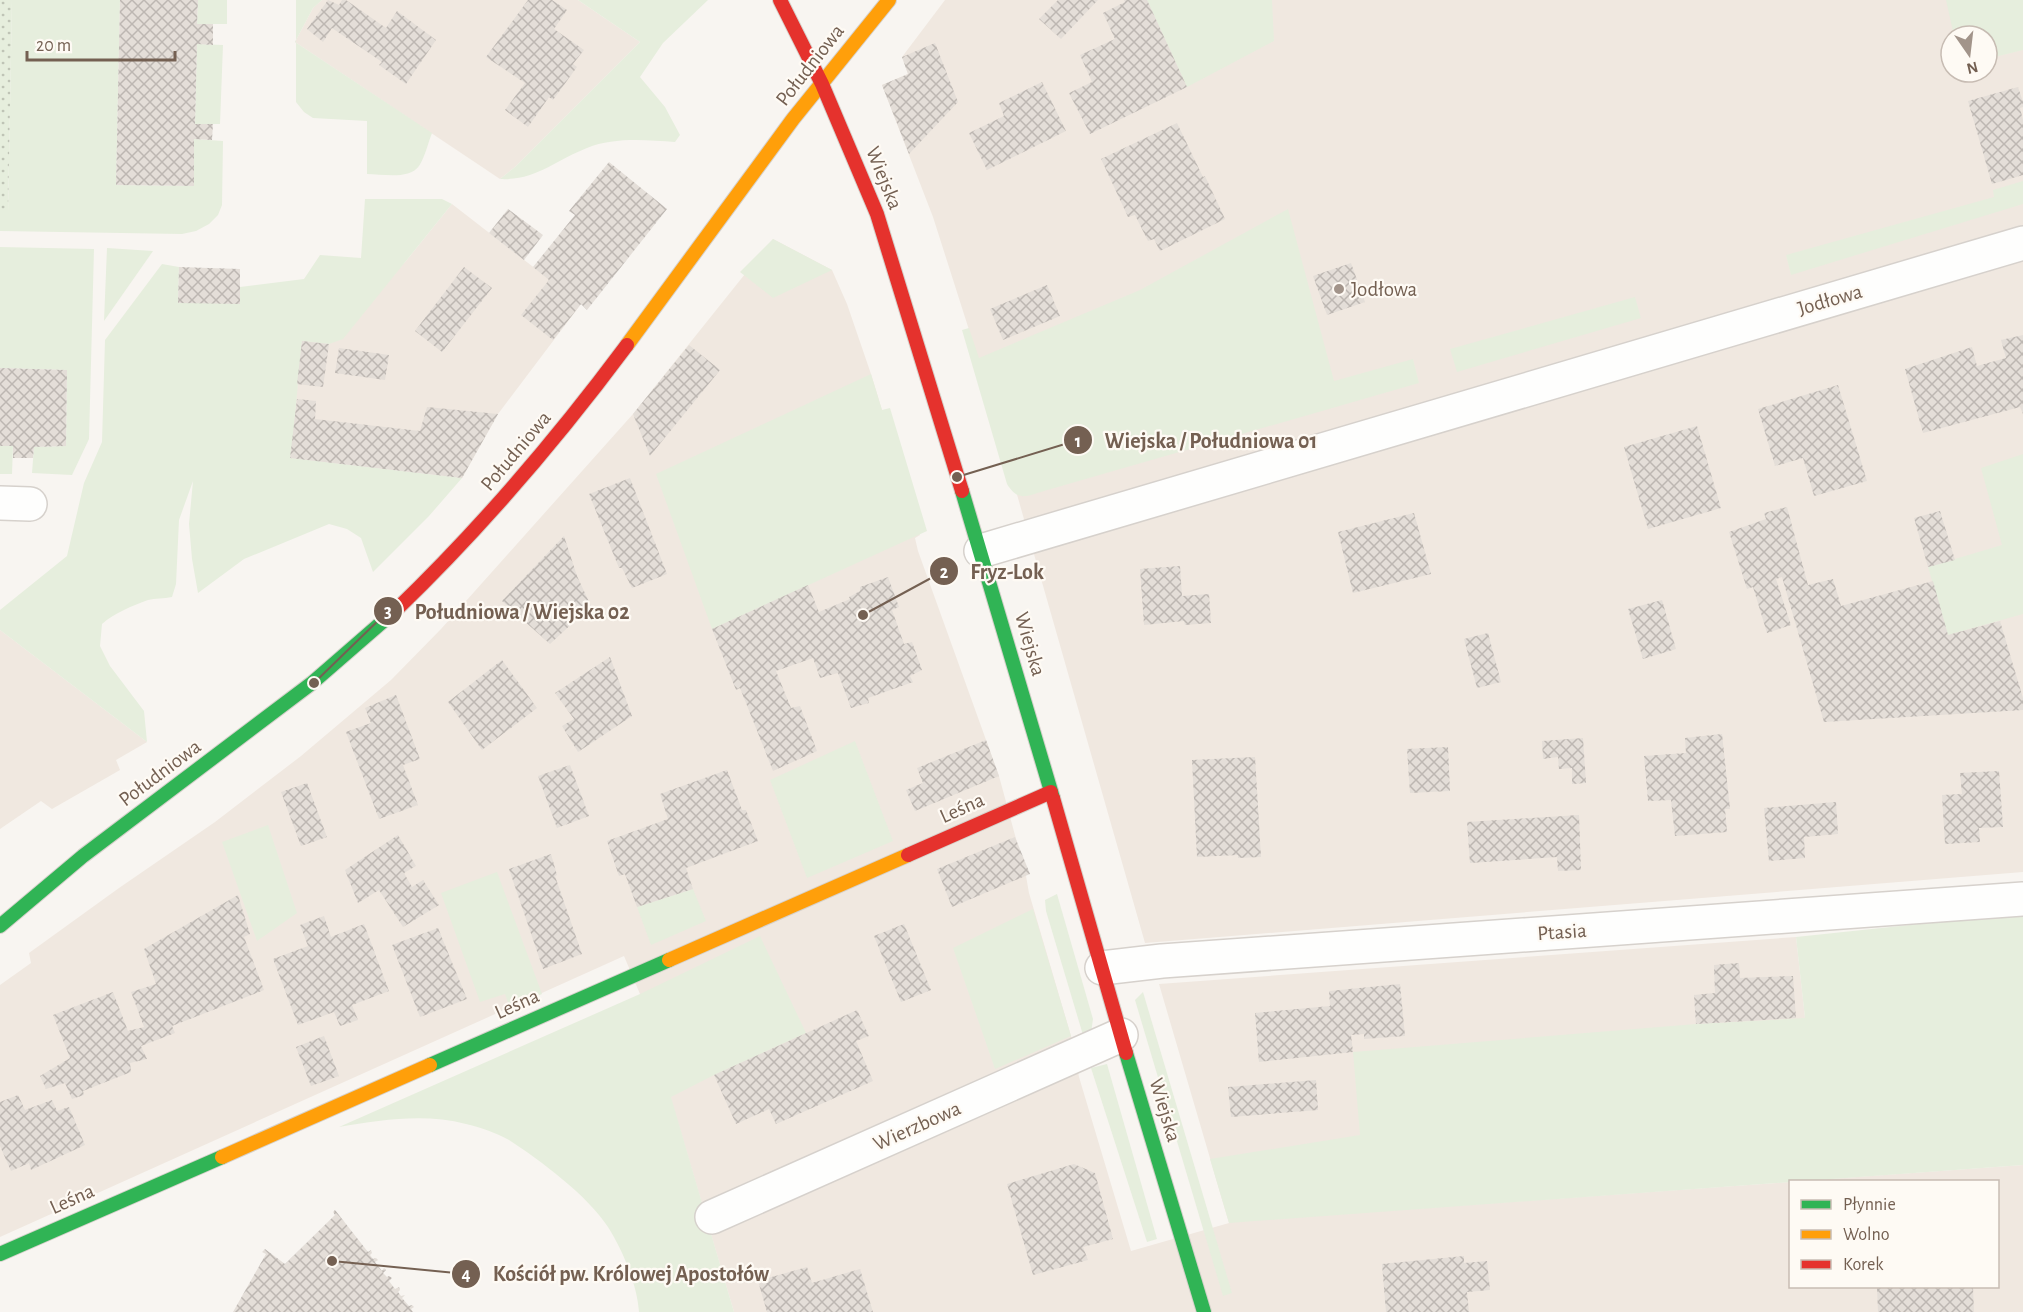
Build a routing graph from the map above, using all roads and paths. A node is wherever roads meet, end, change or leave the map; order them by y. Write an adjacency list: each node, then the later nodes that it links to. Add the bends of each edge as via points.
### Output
1 (780, 0): 3 (street, Wiejska)
2 (889, 0): 3 (street, Południowa)
3 (822, 84): 5 (street, Wiejska, via 877,214); 7 (street, Południowa, via 613,365 535,463 434,573 314,683)
4 (2023, 243): 5 (street, Jodłowa)
5 (981, 551): 6 (street, Wiejska)
6 (1051, 792): 11 (street, Wiejska); 14 (street, Leśna)
7 (92, 849): 8 (street, Południowa); 10 (street, Południowa)
8 (31, 882)
9 (2023, 899): 11 (street, Ptasia)
10 (0, 926)
11 (1102, 968): 12 (street, Wiejska)
12 (1121, 1035): 13 (street, Wierzbowa); 15 (street, Wiejska)
13 (712, 1217)
14 (0, 1254)
15 (1204, 1312)

